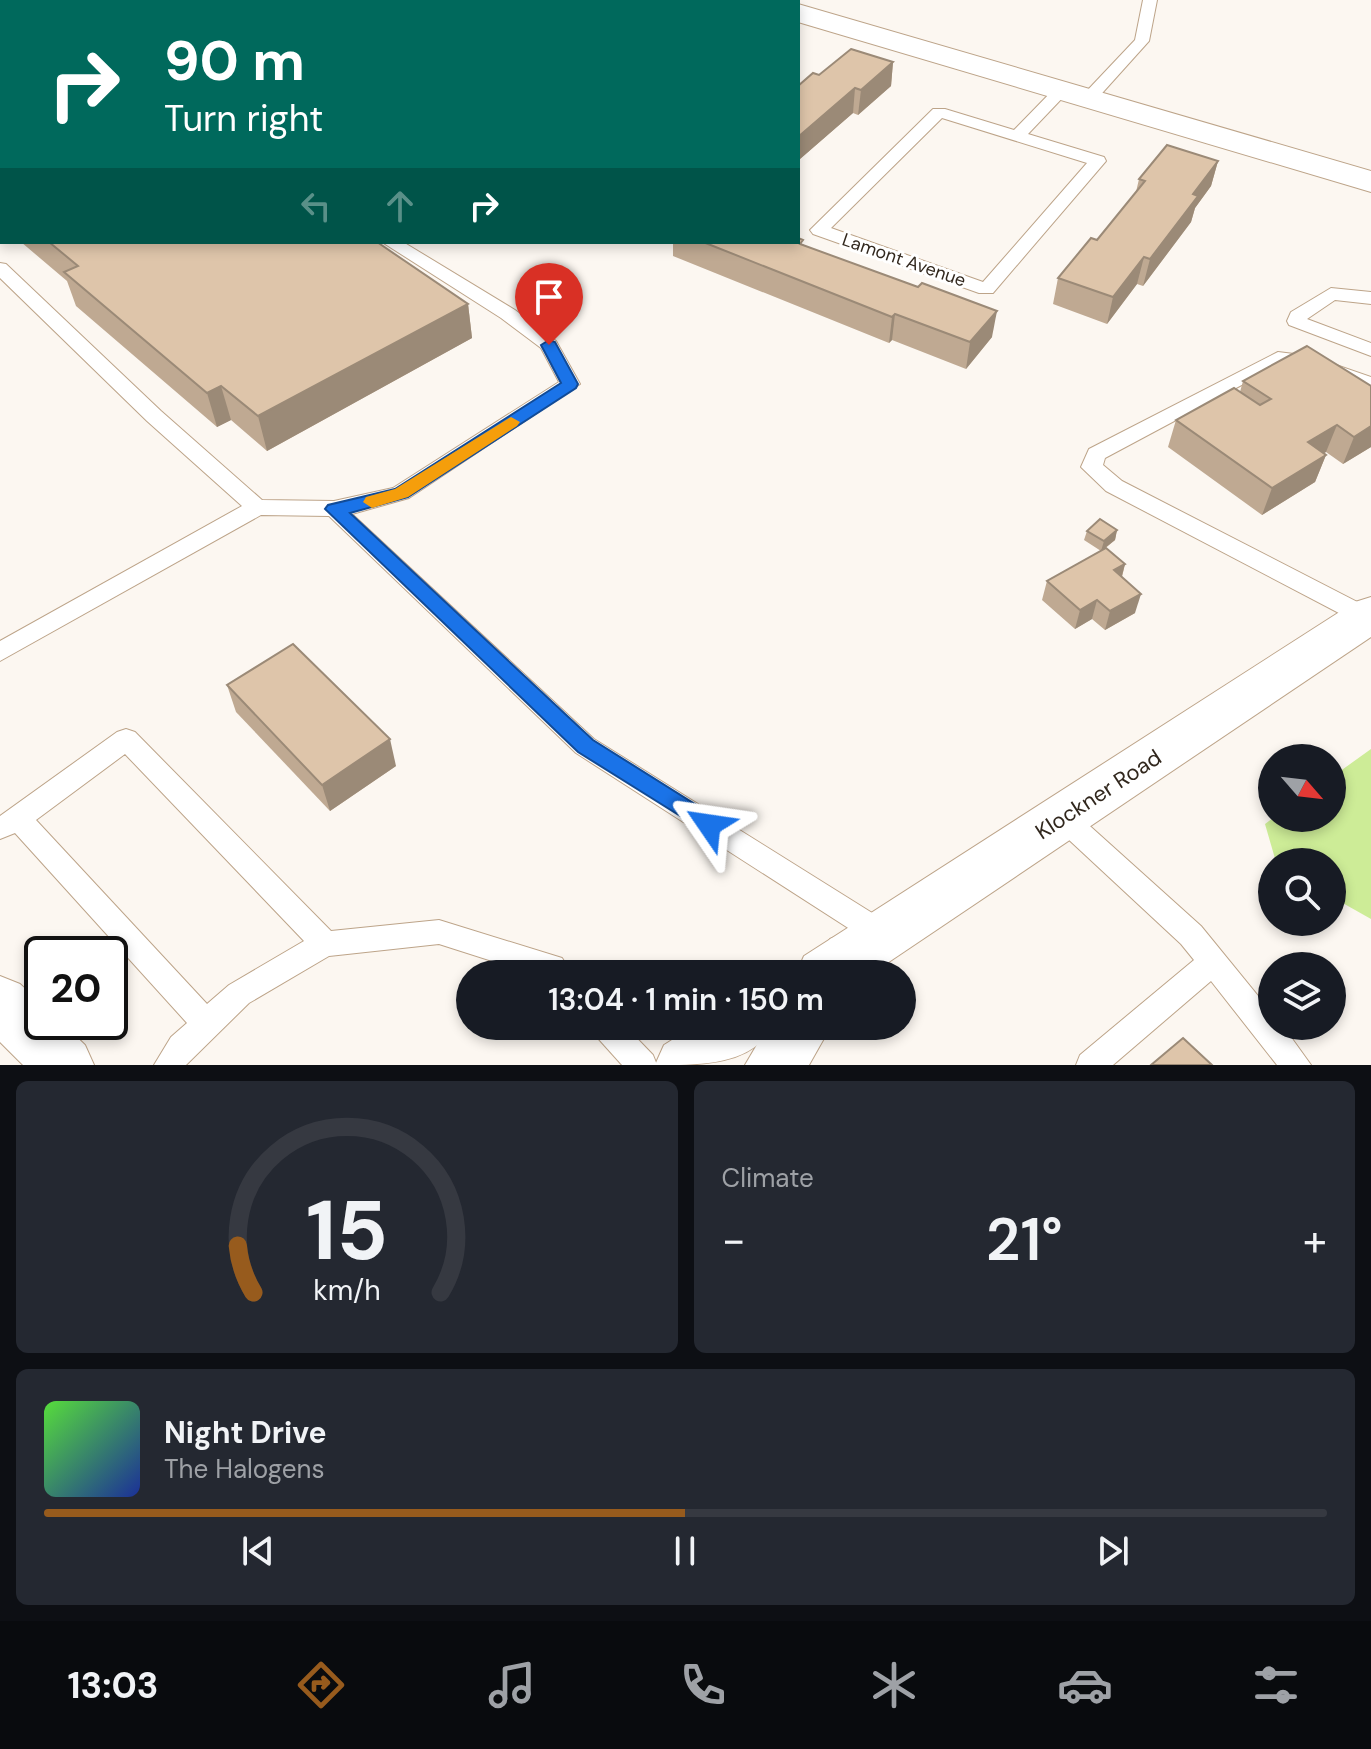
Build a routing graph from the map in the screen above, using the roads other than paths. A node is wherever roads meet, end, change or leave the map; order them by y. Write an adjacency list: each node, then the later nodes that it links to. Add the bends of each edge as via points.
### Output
1 (1150, 0): 3 (lane, via 1142,41)
2 (800, 14): 3 (street)
3 (1075, 95): 4 (lane); 5 (street)
4 (1017, 136): 4 (lane, Lamont Avenue, via 1098,161 986,289 819,230 939,112)
5 (1371, 182)
6 (394, 244): 12 (lane, via 549,345 570,384 401,493)
7 (0, 268): 11 (lane)
8 (1371, 298): 9 (lane, via 1331,294 1296,321)
9 (1371, 350)
10 (1371, 384): 13 (lane, via 1303,360 1278,358 1096,454 1092,467 1114,486)
11 (257, 507): 12 (lane); 14 (lane)
12 (334, 509): 19 (lane, via 585,746)
13 (1368, 615): 15 (street, Klockner Road)
14 (0, 652)
15 (1062, 817): 19 (street, Klockner Road); 20 (lane, via 1191,935)
16 (9, 824): 17 (lane, via 126,739); 22 (lane)
17 (325, 944): 18 (lane, via 439,932); 22 (lane, via 239,994)
18 (529, 960)
19 (849, 960)
20 (1213, 962): 31 (lane); 32 (lane)
21 (0, 1003): 26 (street)
22 (206, 1023): 27 (lane)
23 (619, 1040): 28 (lane)
24 (723, 1040): 29 (street)
25 (792, 1040): 30 (street)
26 (64, 1065)
27 (169, 1065)
28 (642, 1065)
29 (685, 1065)
30 (775, 1065)
31 (1091, 1065)
32 (1296, 1065)

